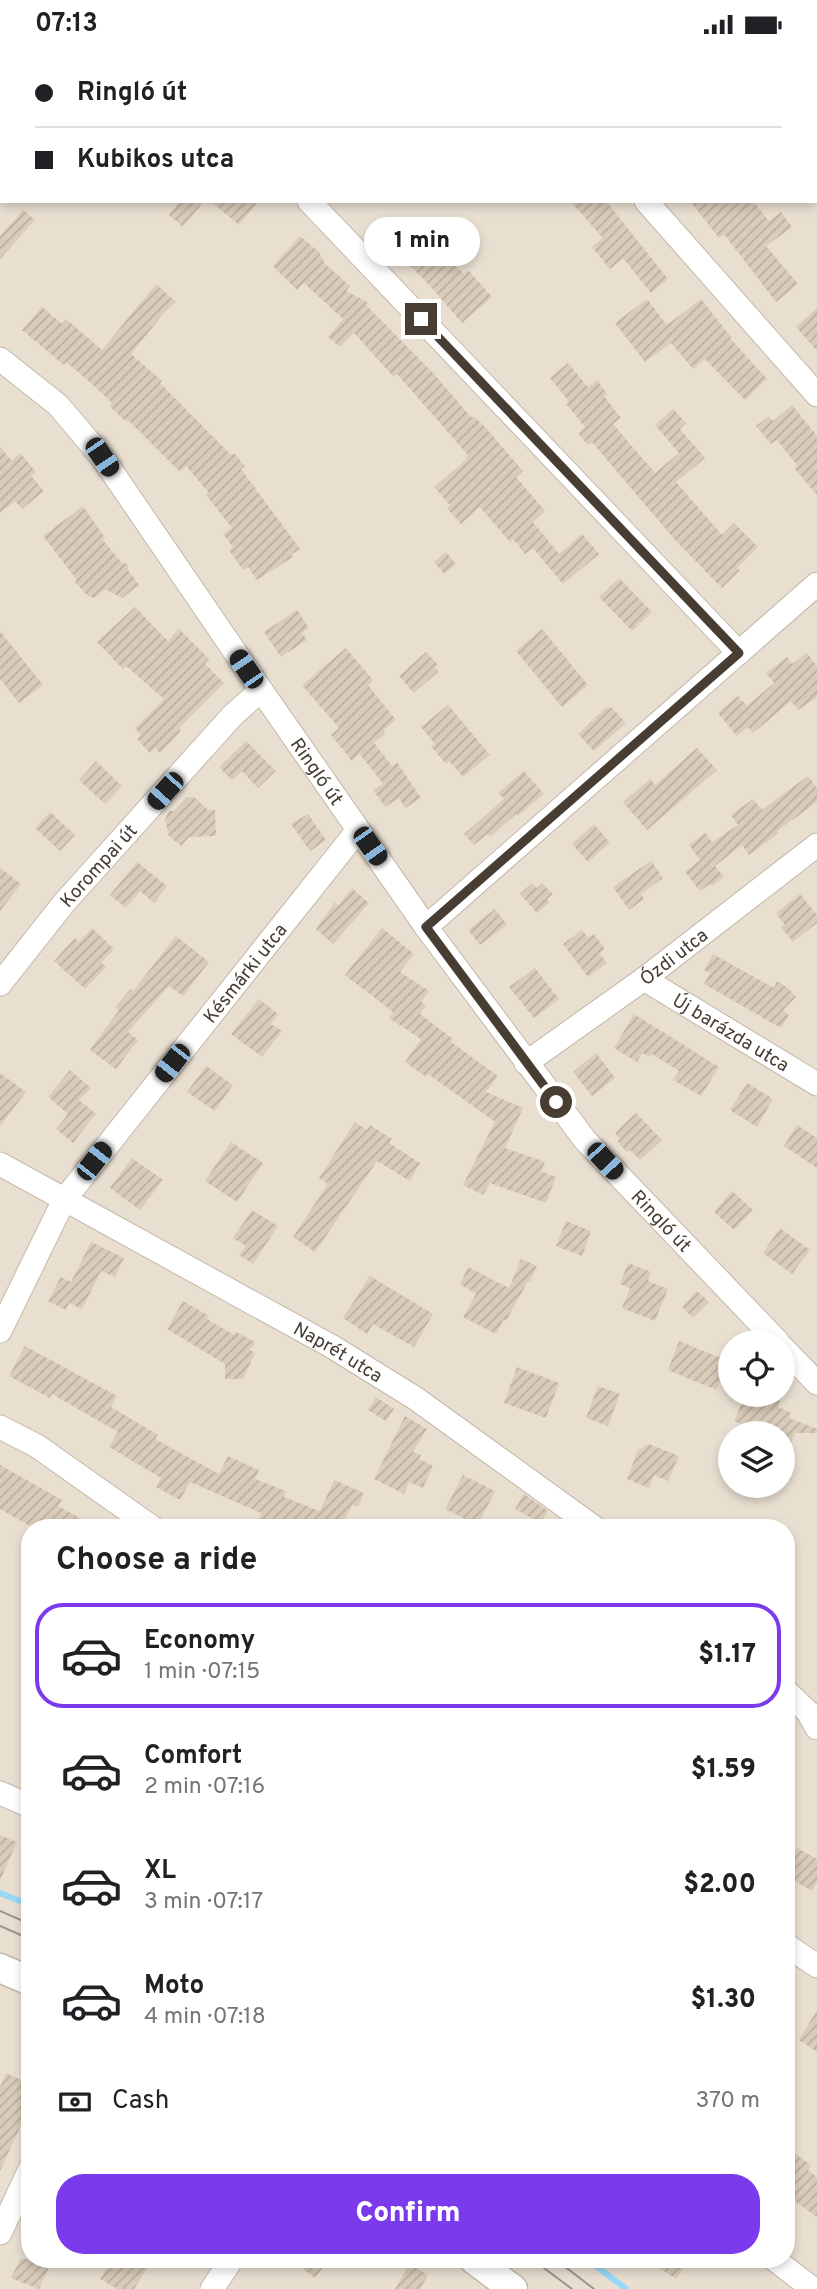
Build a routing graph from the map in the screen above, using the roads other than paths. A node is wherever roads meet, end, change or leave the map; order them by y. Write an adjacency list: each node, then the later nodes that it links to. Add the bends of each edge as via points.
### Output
1 (311, 203): 6 (street)
2 (648, 203): 4 (street)
3 (0, 359): 7 (street, Ringló út, via 58,405 102,457)
4 (817, 395)
5 (817, 584): 6 (street)
6 (739, 653): 10 (street)
7 (261, 690): 8 (street, Ringló út); 12 (street, Korompai út, via 233,715 64,903)
8 (358, 830): 10 (street, Ringló út); 16 (street, Késmárki utca)
9 (817, 845): 11 (street, Ózdi utca)
10 (426, 927): 13 (street, Ringló út)
11 (644, 979): 13 (street, Ózdi utca); 14 (street, Új barázda utca)
12 (0, 984)
13 (526, 1063): 17 (street, Ringló út, via 585,1140)
14 (817, 1084)
15 (0, 1164): 16 (street, Naprét utca)
16 (64, 1200): 18 (street, Késmárki utca); 23 (street, Naprét utca, via 331,1346 405,1392)
17 (767, 1330)
18 (0, 1331)
19 (795, 1358): 20 (street)
20 (814, 1373)
21 (0, 1427): 22 (street, via 37,1446)
22 (140, 1519)
23 (582, 1519)
24 (795, 1700): 25 (street)
25 (817, 1728)
26 (0, 1793): 27 (street)
27 (21, 1803)
28 (795, 1951): 29 (street)
29 (817, 1966)
30 (0, 1968): 31 (street)
31 (21, 1977)
32 (21, 2188): 33 (street)
33 (0, 2233)
34 (226, 2268): 37 (street)
35 (485, 2268): 38 (street)
36 (786, 2268): 39 (street)
37 (212, 2289)
38 (513, 2289)
39 (813, 2289)

